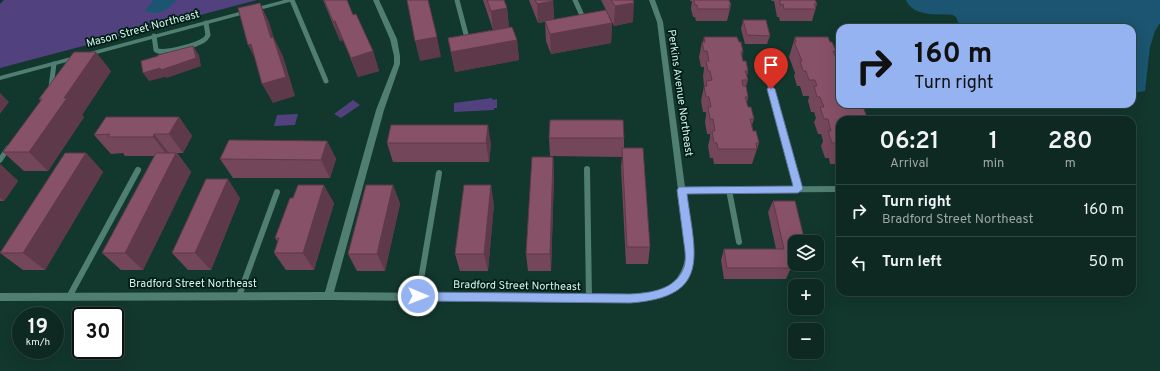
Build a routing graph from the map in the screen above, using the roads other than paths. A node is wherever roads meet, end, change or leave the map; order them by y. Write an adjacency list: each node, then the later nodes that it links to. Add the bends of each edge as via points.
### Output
1 (291, 0): 7 (street, Mason Street Northeast); 13 (lane)
2 (376, 0): 27 (street, via 394,41 397,64 380,110)
3 (456, 0): 9 (lane)
4 (575, 0): 6 (lane)
5 (652, 0): 22 (street, Perkins Avenue Northeast, via 660,22)
6 (585, 22)
7 (206, 23): 8 (street, Mason Street Northeast); 8 (lane, via 208,35 201,42 169,52 156,52)
8 (154, 36): 11 (street, Mason Street Northeast)
9 (469, 44)
10 (763, 60): 20 (lane)
11 (54, 64): 12 (street, Mason Street Northeast); 14 (lane, via 53,85)
12 (0, 78)
13 (326, 82)
14 (48, 91)
15 (13, 141): 16 (lane)
16 (0, 160)
17 (587, 169): 31 (lane)
18 (138, 170): 30 (lane)
19 (440, 173): 28 (lane)
20 (798, 189): 21 (street); 23 (street)
21 (836, 189)
22 (682, 190): 23 (street); 31 (street, Bradford Street Northeast, via 690,254 685,276 676,286 650,297)
23 (729, 190): 25 (lane)
24 (277, 192): 26 (lane)
25 (739, 242)
26 (239, 296): 27 (street, Bradford Street Northeast); 30 (street, Bradford Street Northeast)
27 (328, 296): 28 (street, Bradford Street Northeast)
28 (418, 296): 31 (street, Bradford Street Northeast)
29 (0, 297): 30 (street, Bradford Street Northeast)
30 (68, 297)
31 (589, 298)

